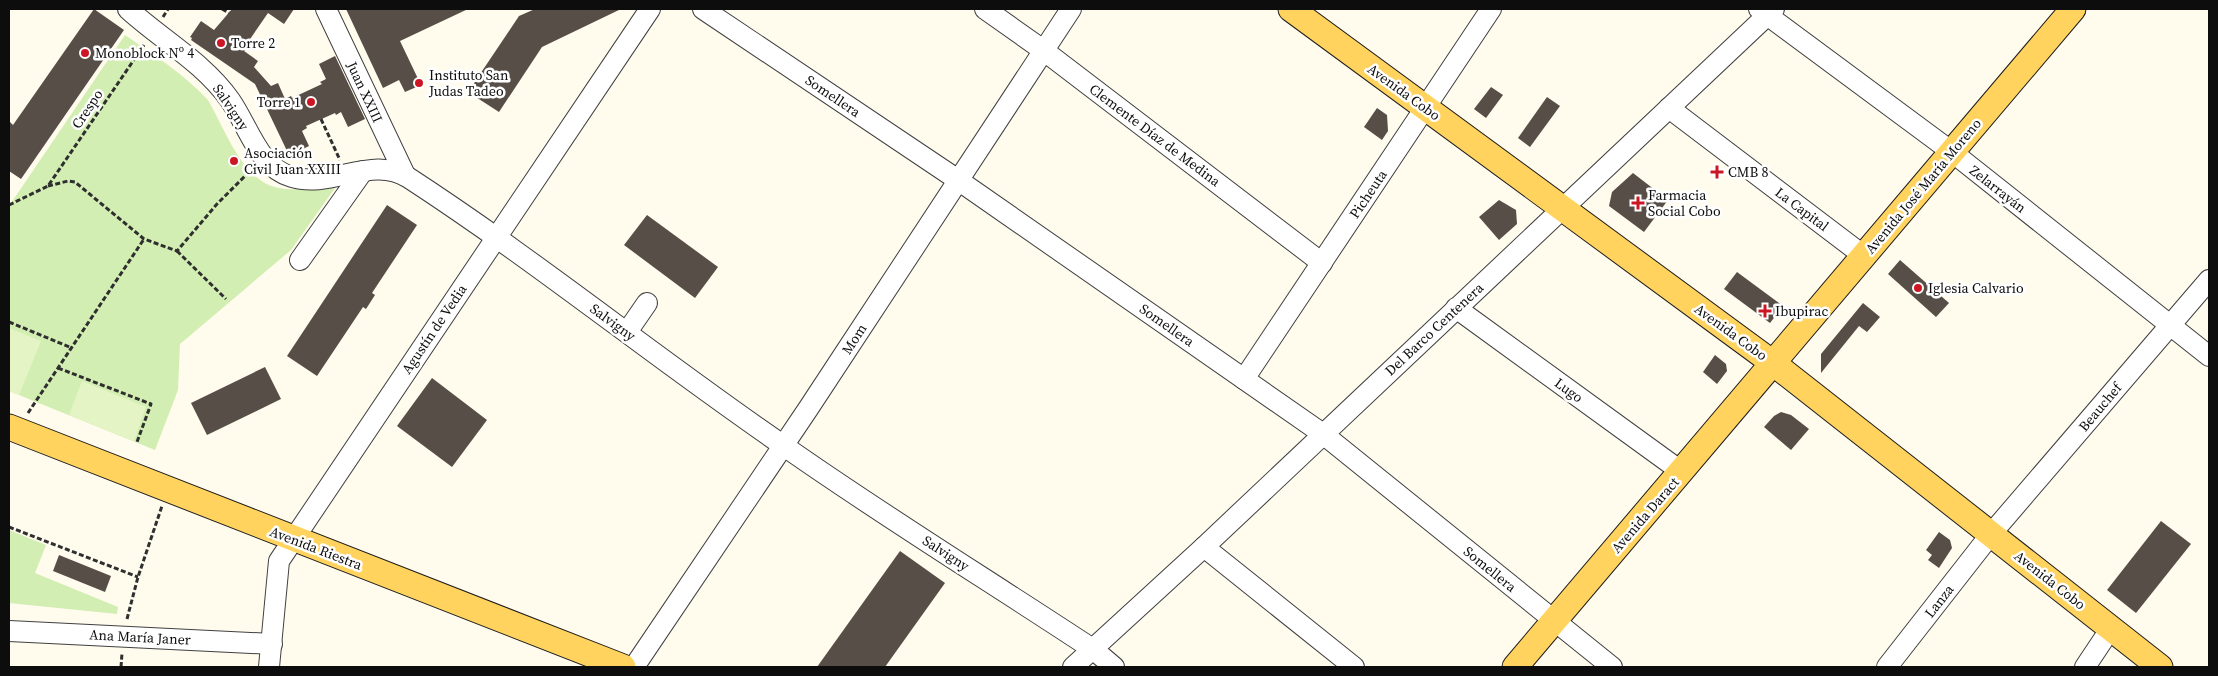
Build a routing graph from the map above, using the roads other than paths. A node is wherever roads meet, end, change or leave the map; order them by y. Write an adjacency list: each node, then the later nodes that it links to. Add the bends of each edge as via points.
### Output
1 (128, 9): 15 (street, Salvigny, via 212,78 230,100 260,152 276,170 306,180)
2 (326, 9): 16 (street, Juan XXIII)
3 (650, 9): 19 (street, Agustín de Vedia)
4 (703, 9): 17 (street, Somellera)
5 (985, 9): 11 (street, Clemente Díaz de Medina)
6 (1071, 9): 11 (street, Mom)
7 (1291, 9): 12 (main road, Avenida Cobo)
8 (1491, 9): 12 (street, Picheuta)
9 (2073, 9): 14 (main road, Avenida José María Moreno)
10 (1767, 11): 13 (street, Del Barco Centenera); 14 (street, Zelarrayán)
11 (1044, 50): 17 (street, Mom); 22 (street, Clemente Díaz de Medina)
12 (1426, 108): 18 (main road, Avenida Cobo); 22 (street, Picheuta)
13 (1668, 108): 18 (street, Del Barco Centenera); 20 (street, La Capital)
14 (1952, 152): 20 (main road, Avenida José María Moreno); 26 (street, Zelarrayán)
15 (355, 172): 16 (street, Salvigny, via 386,169); 21 (street)
16 (405, 175): 19 (street, Salvigny)
17 (958, 180): 30 (street, Somellera); 33 (street, Mom)
18 (1562, 208): 25 (street, Del Barco Centenera); 29 (main road, Avenida Cobo)
19 (496, 237): 27 (street, Salvigny); 36 (street, Agustín de Vedia)
20 (1864, 256): 29 (main road, Avenida José María Moreno)
21 (300, 260)
22 (1322, 264): 30 (street, Picheuta)
23 (2209, 280): 26 (street, Beauchef)
24 (647, 304): 27 (street)
25 (1456, 308): 32 (street, Del Barco Centenera); 34 (street, Lugo)
26 (2170, 324): 28 (street, Zelarrayán); 35 (street, Beauchef)
27 (627, 332): 33 (street, Salvigny)
28 (2209, 356)
29 (1773, 363): 34 (main road, Avenida Daract); 35 (main road, Avenida Cobo)
30 (1244, 379): 32 (street, Somellera)
31 (13, 429): 36 (main road, Avenida Riestra)
32 (1323, 434): 37 (street, Del Barco Centenera); 38 (street, Somellera)
33 (784, 446): 42 (street, Salvigny); 45 (street, Mom)
34 (1682, 472): 38 (main road, Avenida Daract)
35 (1991, 534): 39 (main road, Avenida Cobo); 51 (street, Lanza)
36 (292, 539): 41 (street, Agustín de Vedia, via 279,560); 44 (main road, Avenida Riestra)
37 (1204, 547): 42 (street, Del Barco Centenera); 48 (street)
38 (1554, 621): 49 (main road, Avenida Daract); 50 (street, Somellera)
39 (2111, 628): 52 (street); 53 (main road, Avenida Cobo)
40 (9, 631): 41 (street, Ana María Janer)
41 (272, 644): 43 (street, Agustín de Vedia)
42 (1092, 659): 46 (street, Del Barco Centenera); 47 (street, Salvigny)
43 (269, 667)
44 (623, 667)
45 (634, 667)
46 (1073, 667)
47 (1114, 667)
48 (1354, 667)
49 (1515, 667)
50 (1612, 667)
51 (1886, 667)
52 (2085, 667)
53 (2160, 667)

